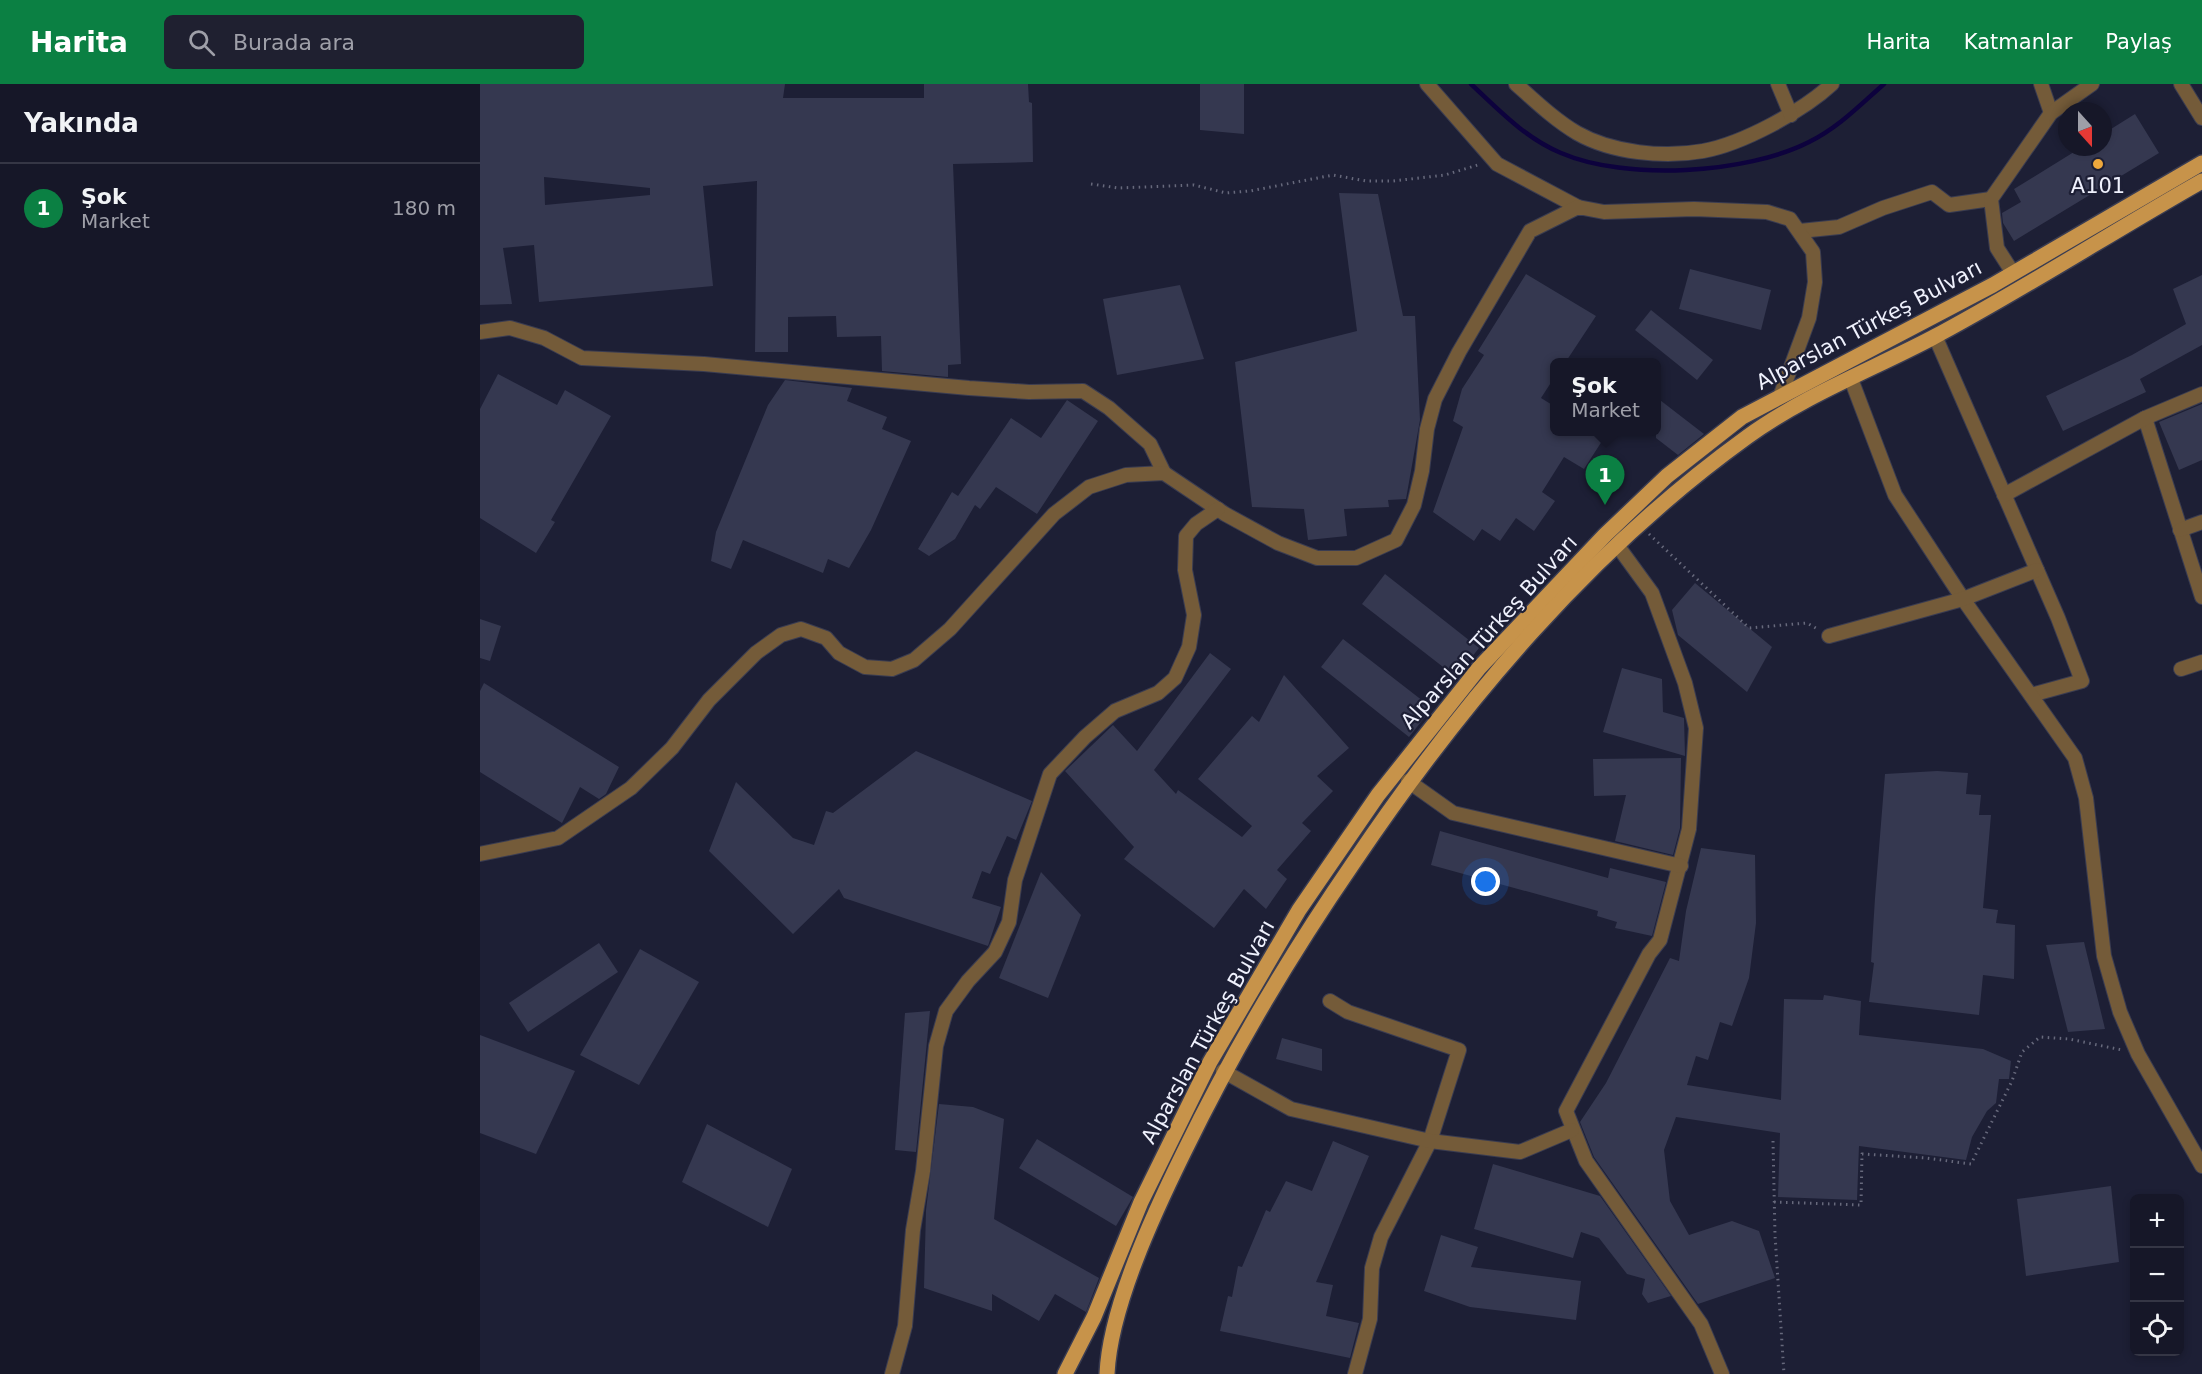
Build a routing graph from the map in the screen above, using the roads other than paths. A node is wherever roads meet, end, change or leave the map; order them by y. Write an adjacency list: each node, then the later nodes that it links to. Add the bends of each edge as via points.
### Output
1 (1427, 84): 14 (street, via 1497,164)
2 (1516, 84): 9 (street, via 1578,134 1611,146 1657,153 1703,151 1736,141)
3 (1778, 84): 9 (street)
4 (1832, 84): 9 (street)
5 (2040, 84): 8 (street)
6 (2092, 84): 8 (street)
7 (2181, 84): 10 (street)
8 (2050, 113): 13 (street)
9 (1791, 115)
10 (2202, 118)
11 (2202, 163): 16 (main road, Alparslan Türkeş Bulvarı)
12 (2202, 181): 18 (main road, Alparslan Türkeş Bulvarı)
13 (1991, 199): 15 (street, via 1949,205 1932,192 1839,227); 16 (street, via 1998,248)
14 (1578, 207): 15 (street, via 1604,212 1767,212 1790,219); 25 (street, via 1530,231 1459,352 1436,399 1414,506 1396,540 1356,558 1317,558 1278,543)
15 (1800, 231): 20 (street, via 1813,252 1815,282 1809,318)
16 (2013, 273): 20 (main road, Alparslan Türkeş Bulvarı)
17 (480, 332): 23 (street, via 510,328 544,338 582,358 705,364 1029,392 1083,391 1150,444)
18 (1935, 336): 19 (main road, Alparslan Türkeş Bulvarı); 24 (street)
19 (1851, 379): 28 (main road, Alparslan Türkeş Bulvarı, via 1746,437); 31 (street, via 1895,495)
20 (1780, 394): 45 (main road, Alparslan Türkeş Bulvarı, via 1742,417 1676,469 1605,535 1473,676 1378,795 1299,910 1210,1062 1141,1202 1094,1317)
21 (2202, 394): 22 (street)
22 (2145, 418): 24 (street); 27 (street)
23 (1164, 472): 25 (street); 37 (street, via 1126,475 1089,487 1054,514 950,629 914,660 892,669 865,667 839,653 826,638 801,629 781,635 756,653 708,700 672,748 631,788 558,838)
24 (2004, 495): 29 (street)
25 (1218, 509): 44 (street, via 1186,536 1185,570 1194,615 1189,647 1175,678 1158,693 1115,711 1050,774 1014,880 1009,922 995,952 946,1011 936,1046 904,1326)
26 (2202, 522): 27 (street)
27 (2180, 530): 30 (street)
28 (1617, 545): 36 (main road, Alparslan Türkeş Bulvarı, via 1530,634); 38 (street, via 1652,593 1696,729 1689,829)
29 (2037, 570): 31 (street); 35 (street, via 2082,681)
30 (2202, 597)
31 (1963, 599): 32 (street); 35 (street)
32 (1828, 636)
33 (2202, 662): 34 (street)
34 (2181, 669)
35 (2031, 695): 43 (street, via 2078,768 2086,798 2104,956 2120,1012 2138,1054)
36 (1408, 781): 38 (street, via 1453,813); 40 (main road, Alparslan Türkeş Bulvarı, via 1311,924)
37 (480, 855)
38 (1681, 866): 41 (street, via 1660,940 1566,1111)
39 (1330, 1001): 42 (street, via 1348,1012 1459,1050)
40 (1223, 1071): 42 (street, via 1291,1108); 46 (main road, Alparslan Türkeş Bulvarı, via 1138,1256 1114,1328)
41 (1572, 1130): 42 (street, via 1520,1152); 48 (street, via 1586,1161 1701,1324)
42 (1430, 1142): 47 (street, via 1381,1238 1372,1268 1370,1318)
43 (2202, 1166)
44 (892, 1374)
45 (1065, 1374)
46 (1107, 1374)
47 (1355, 1374)
48 (1722, 1374)

